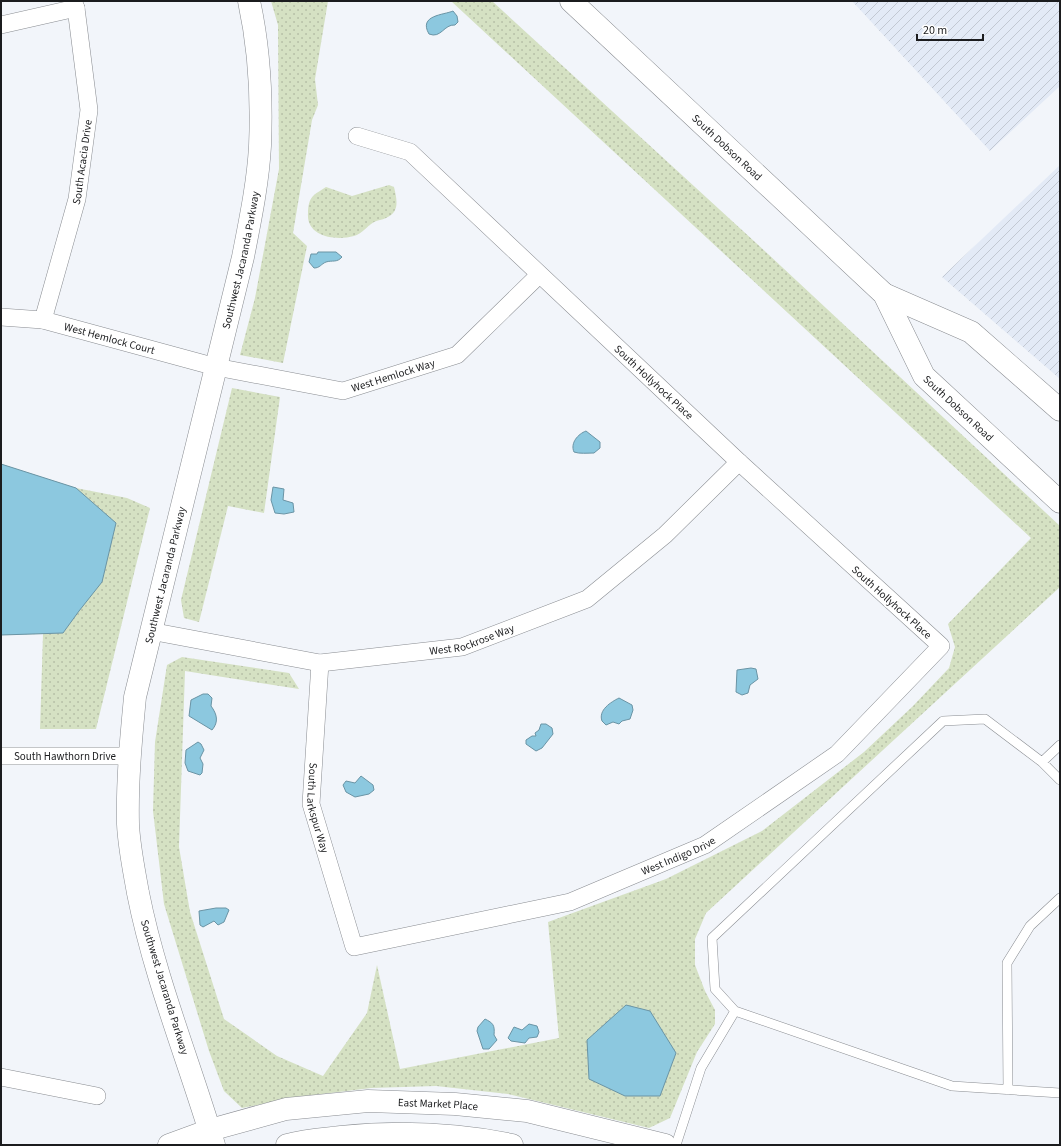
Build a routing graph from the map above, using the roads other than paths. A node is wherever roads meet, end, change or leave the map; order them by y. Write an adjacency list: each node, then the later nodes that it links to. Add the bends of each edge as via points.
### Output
1 (249, 1): 10 (street, Southwest Jacaranda Parkway, via 258,64 260,147 243,257)
2 (571, 1): 7 (street, South Dobson Road)
3 (75, 4): 4 (street); 9 (street, South Acacia Drive, via 89,110 77,199)
4 (1, 25)
5 (357, 136): 6 (street, South Hollyhock Place, via 410,152)
6 (539, 275): 10 (street, West Hemlock Way, via 457,355 343,391); 12 (street, South Hollyhock Place)
7 (884, 294): 11 (street, South Dobson Road, via 971,332); 13 (street, South Dobson Road, via 924,376)
8 (1, 317): 9 (street, West Hemlock Court)
9 (43, 320): 10 (street, West Hemlock Court)
10 (216, 367): 14 (street, Southwest Jacaranda Parkway)
11 (1060, 410)
12 (739, 462): 15 (street, South Hollyhock Place); 16 (street, West Rockrose Way, via 665,535 587,598 462,647)
13 (1060, 502)
14 (150, 631): 16 (street, West Rockrose Way); 19 (street, Southwest Jacaranda Parkway, via 135,697)
15 (941, 646): 23 (street, West Indigo Drive, via 837,754 705,845 570,902)
16 (320, 663): 23 (street, South Larkspur Way, via 311,804)
17 (1060, 745): 20 (lane)
18 (1, 756): 19 (street, South Hawthorn Drive)
19 (129, 756): 29 (street, Southwest Jacaranda Parkway, via 128,825 133,868 144,920 157,970)
20 (1042, 762): 21 (lane); 24 (lane, via 985,719 943,721 712,938 715,989)
21 (1060, 780)
22 (1060, 898): 26 (lane, via 1030,926 1007,963)
23 (354, 947)
24 (735, 1011): 26 (lane, via 952,1086); 34 (lane, via 702,1068)
25 (1, 1077): 28 (street)
26 (1008, 1090): 27 (lane)
27 (1060, 1093)
28 (97, 1096)
29 (212, 1138): 30 (street, East Market Place); 33 (street, East Market Place, via 286,1109 368,1101 455,1104 527,1111)
30 (169, 1145)
31 (287, 1145): 32 (street, via 362,1135 418,1133 485,1139)
32 (512, 1145)
33 (665, 1145)
34 (676, 1145)

